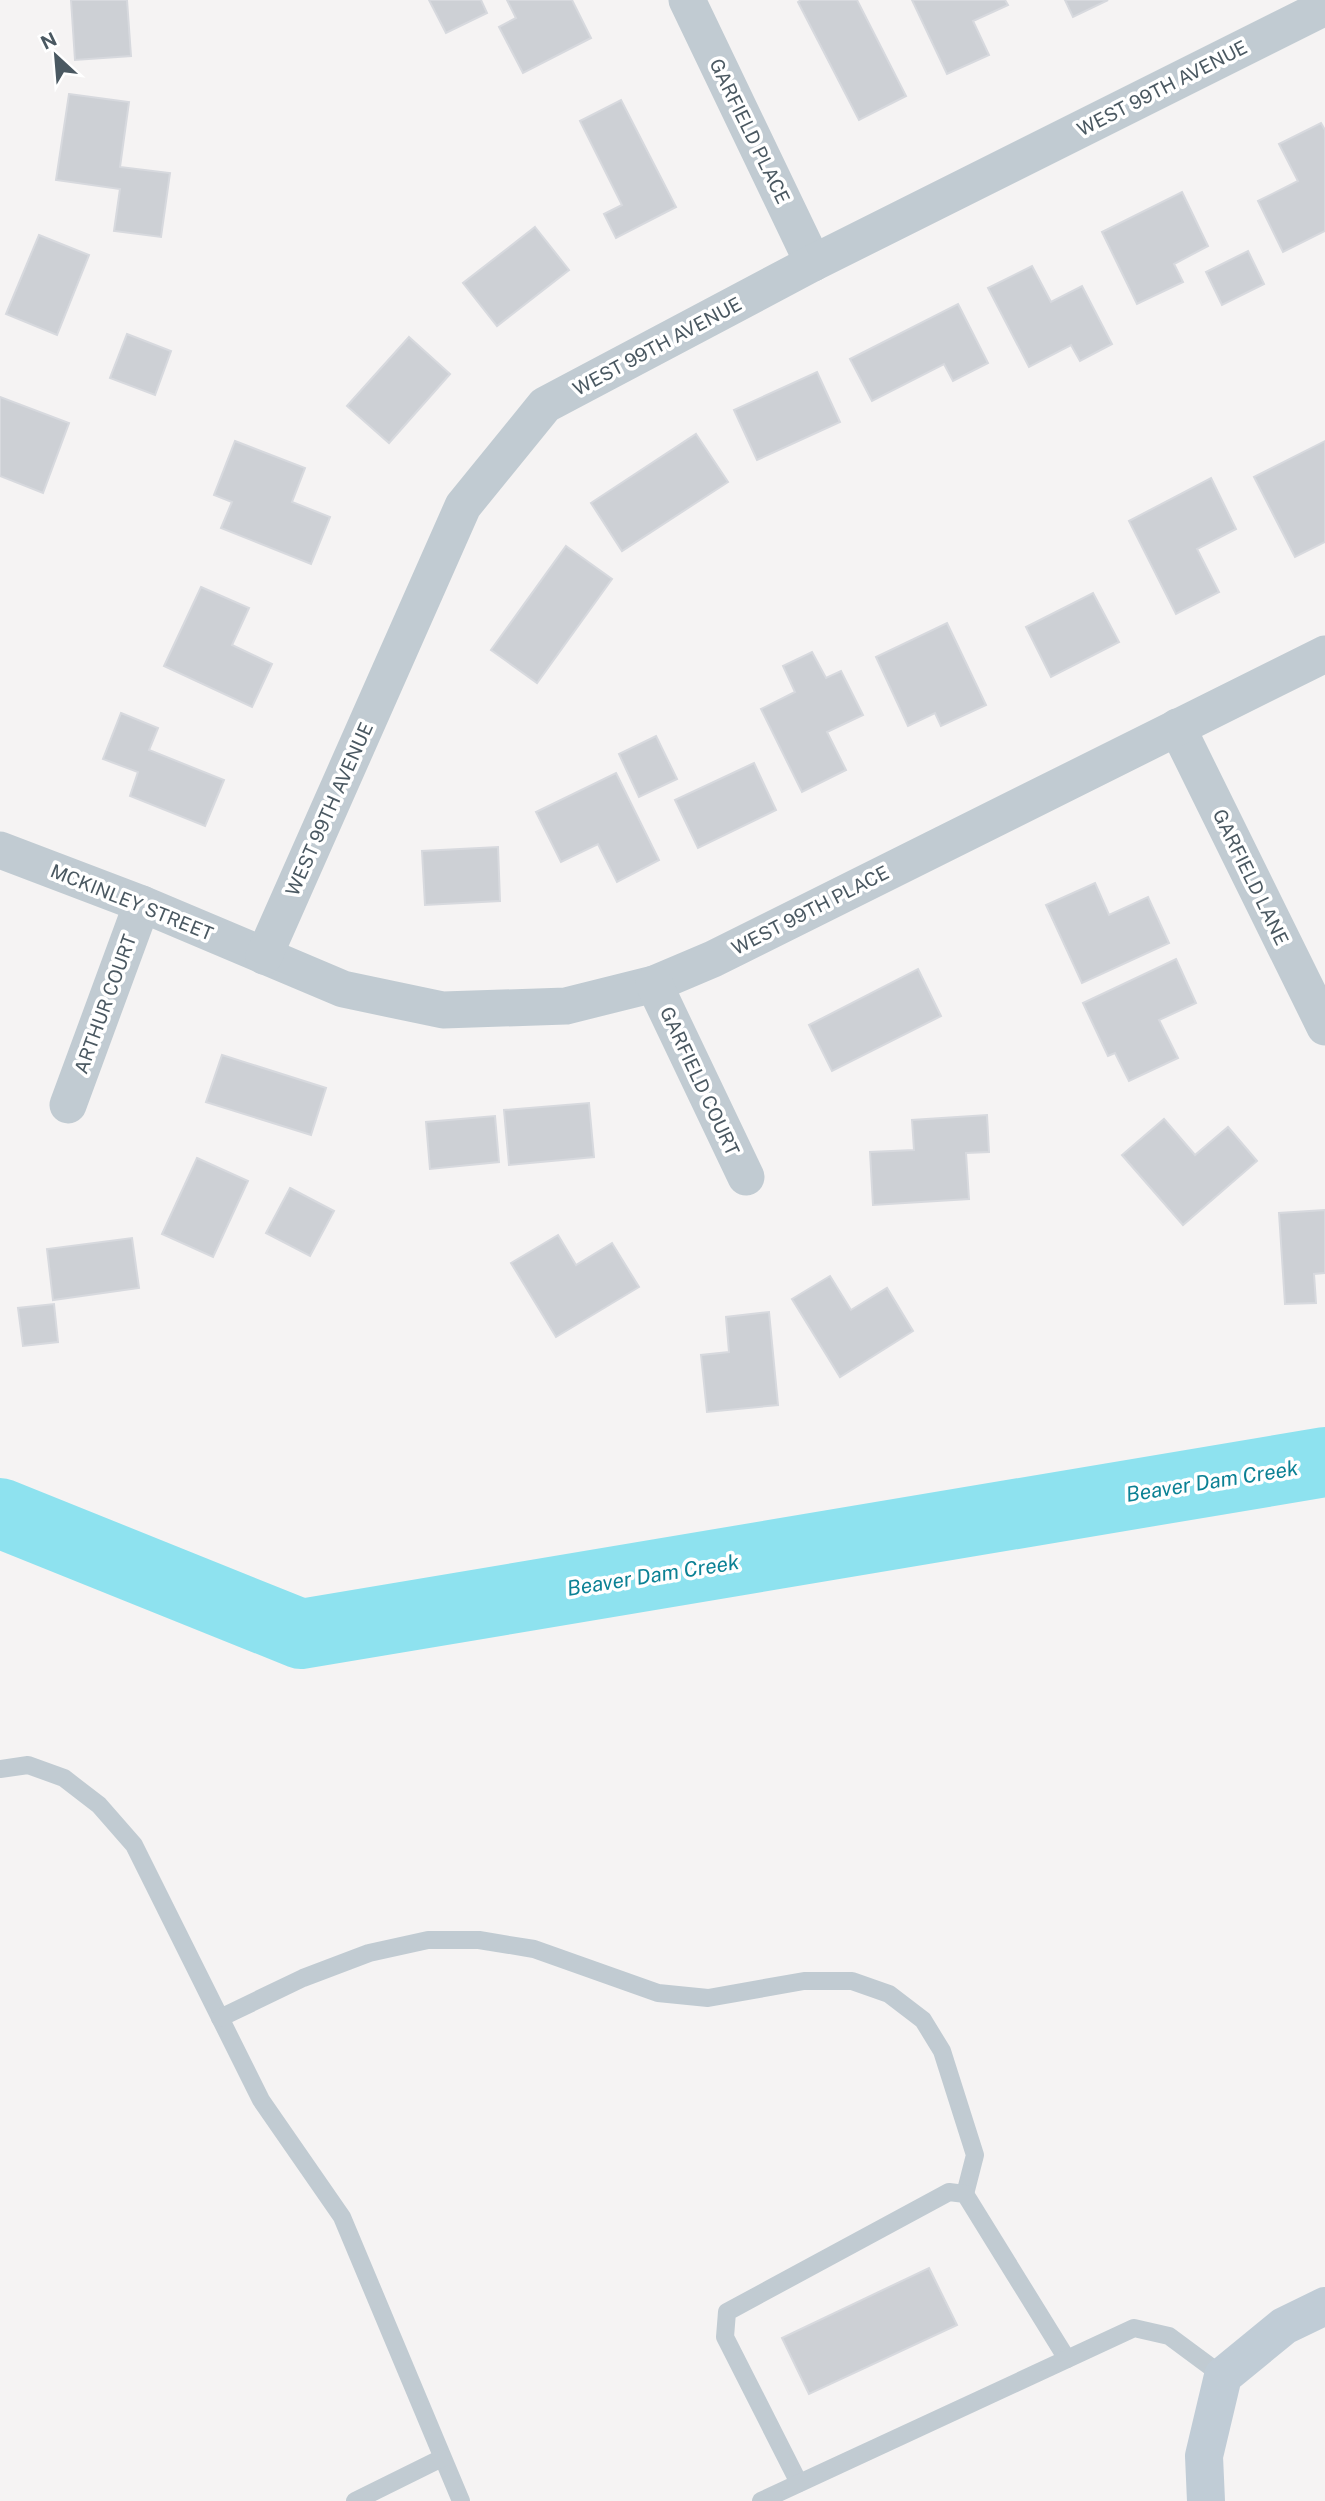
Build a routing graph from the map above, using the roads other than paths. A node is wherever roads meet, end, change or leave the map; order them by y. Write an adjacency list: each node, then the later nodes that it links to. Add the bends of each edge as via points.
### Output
1 (687, 0): 3 (street, GARFIELD PLACE)
2 (1325, 7): 3 (street, WEST 99TH AVENUE)
3 (813, 262): 8 (street, WEST 99TH AVENUE, via 545,405 463,506)
4 (1325, 654): 5 (street, WEST 99TH PLACE)
5 (1177, 727): 9 (street, WEST 99TH PLACE, via 713,959); 10 (street, GARFIELD LANE)
6 (0, 849): 7 (street, MCKINLEY STREET)
7 (142, 904): 8 (street, MCKINLEY STREET); 11 (street, ARTHUR COURT)
8 (264, 956): 9 (street, WEST 99TH PLACE, via 343,989 443,1010 566,1006)
9 (654, 984): 12 (street, GARFIELD COURT)
10 (1325, 1027)
11 (68, 1105)
12 (746, 1177)
13 (0, 1769): 14 (lane, via 28,1765 64,1778 99,1805 134,1845)
14 (220, 2018): 15 (lane, via 369,1953 428,1940 479,1940 534,1949 670,1995 708,1998 804,1981 852,1981 889,1994 923,2021 942,2051 975,2155); 19 (lane, via 261,2100 342,2217)
15 (965, 2194): 17 (lane); 20 (lane, via 948,2192 727,2312 725,2337)
16 (1325, 2306): 18 (street, via 1284,2326)
17 (1067, 2359): 18 (lane, via 1135,2328 1169,2336); 20 (lane)
18 (1223, 2376): 24 (street, via 1204,2456)
19 (442, 2458): 21 (lane); 22 (lane)
20 (799, 2483): 23 (lane)
21 (355, 2501)
22 (461, 2501)
23 (761, 2501)
24 (1206, 2501)

